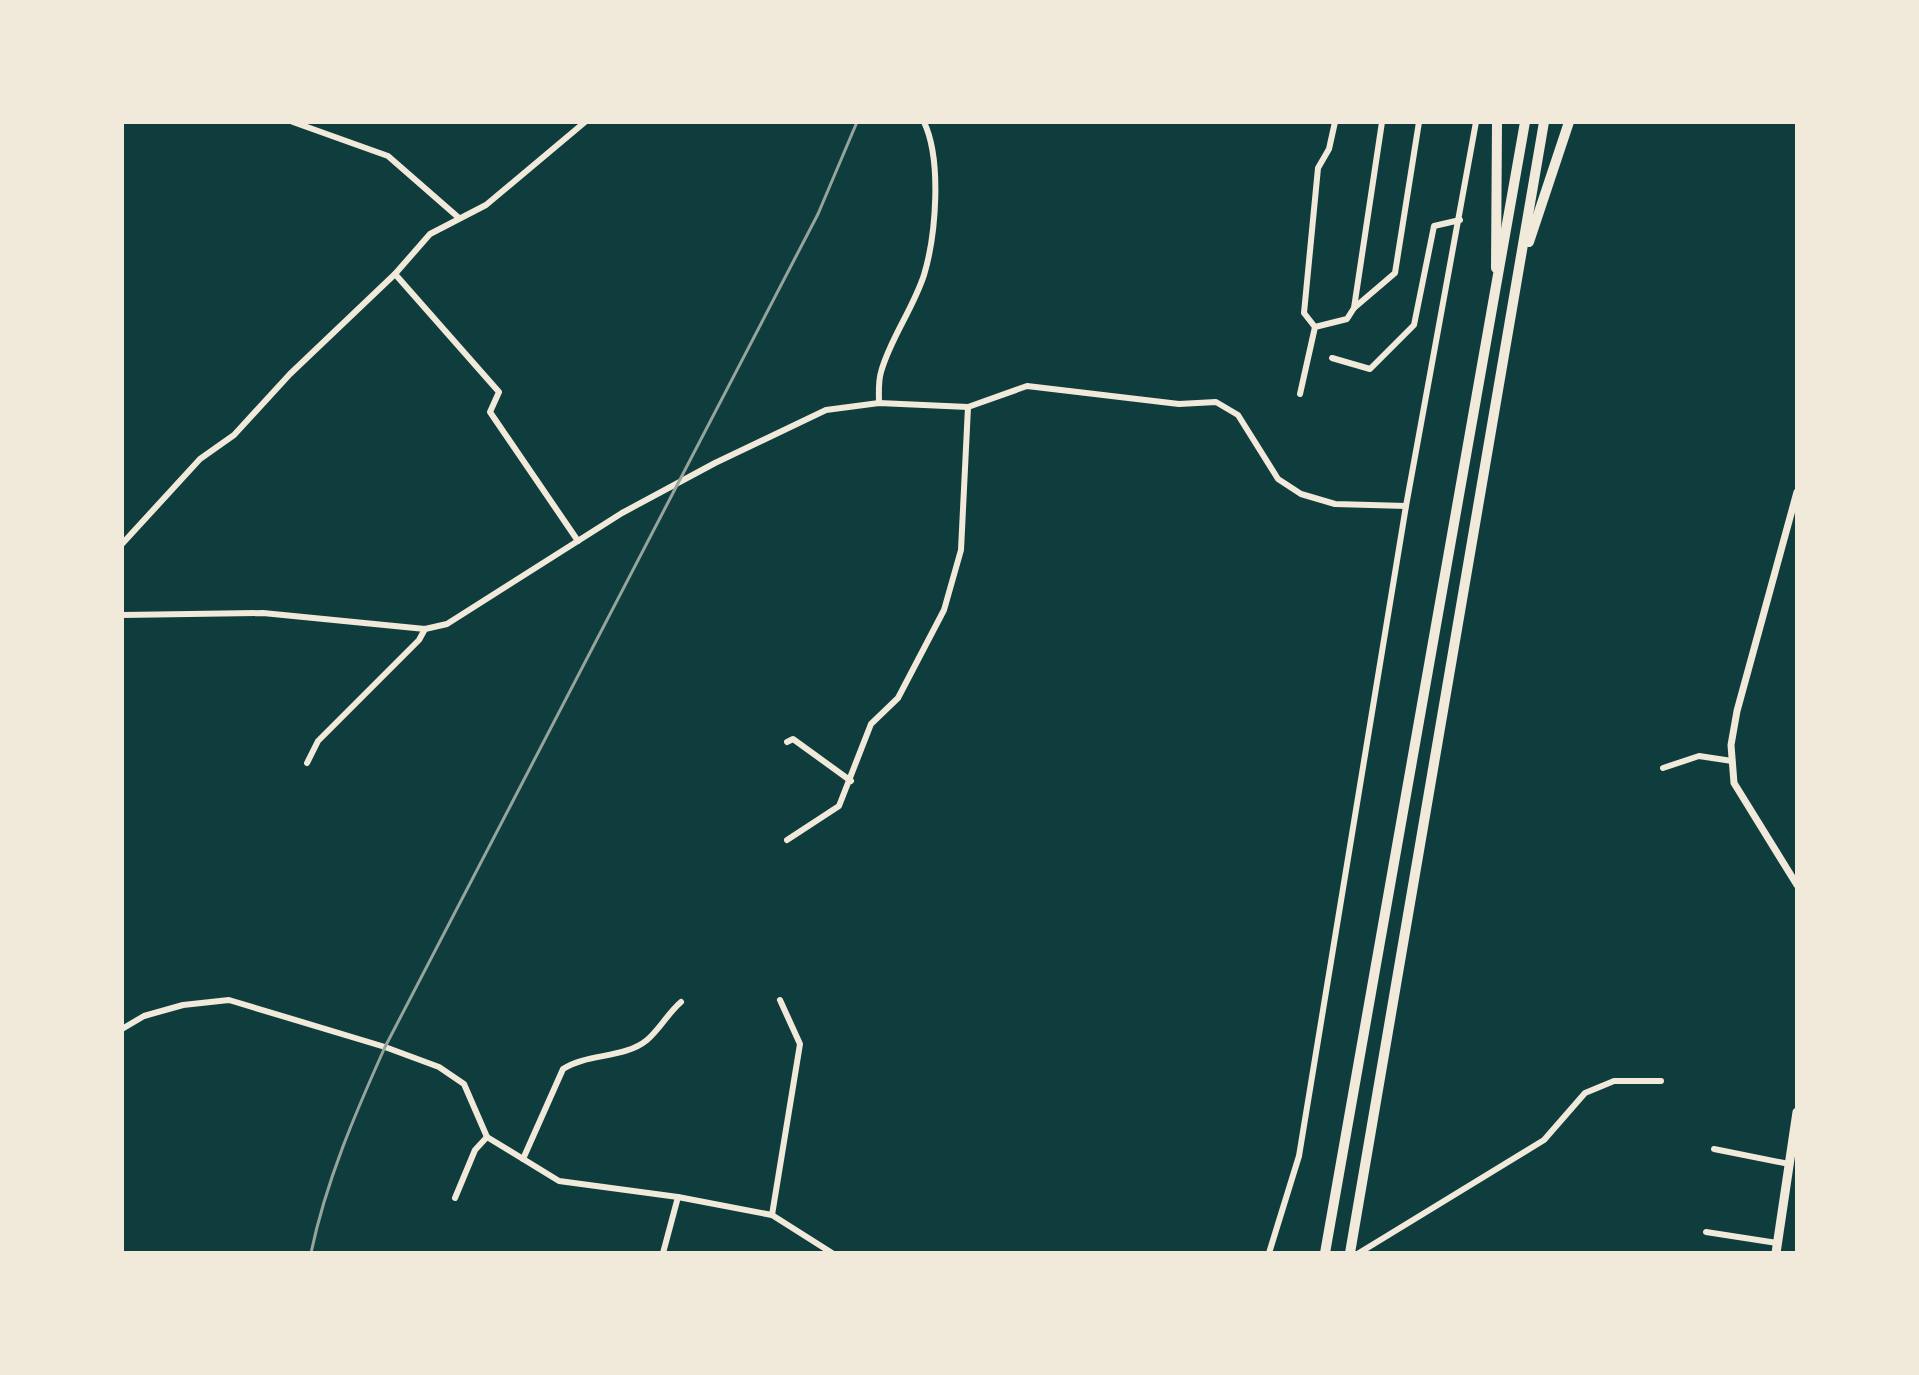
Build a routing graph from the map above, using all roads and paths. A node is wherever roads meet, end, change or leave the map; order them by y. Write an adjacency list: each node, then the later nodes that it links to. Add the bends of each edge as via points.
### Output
1 (293, 122): 12 (street, via 388,156)
2 (585, 122): 12 (street, via 486,205)
3 (924, 122): 21 (street, via 932,139 931,248 924,276 880,373)
4 (1335, 122): 18 (street, via 1318,168 1304,313)
5 (1382, 122): 17 (street)
6 (1419, 122): 17 (street, via 1395,273)
7 (1476, 122): 13 (street)
8 (1497, 122): 16 (highway)
9 (1525, 122): 16 (highway)
10 (1544, 122): 15 (highway)
11 (1569, 122): 15 (highway)
12 (459, 218): 14 (street, via 430,234)
13 (1460, 220): 19 (street, via 1434,226 1414,325 1370,369); 24 (street)
14 (395, 274): 25 (street, via 499,392 490,412); 26 (street, via 234,435 200,459)
15 (1517, 278): 54 (highway)
16 (1495, 299): 53 (highway)
17 (1354, 308): 18 (street, via 1347,319)
18 (1315, 327): 20 (street)
19 (1332, 358)
20 (1300, 394)
21 (879, 403): 22 (street); 25 (street, via 826,410 772,434)
22 (968, 407): 24 (street, via 1027,386 1179,404 1216,402 1238,415 1278,479 1301,494 1335,504); 33 (street, via 964,509 953,584 898,698 871,724)
23 (1797, 492): 30 (street, via 1737,711)
24 (1406, 506): 52 (street, via 1301,1142)
25 (578, 541): 28 (street, via 447,624)
26 (122, 544)
27 (122, 615): 28 (street, via 263,613)
28 (425, 629): 31 (street, via 318,741)
29 (787, 742): 33 (street, via 793,739)
30 (1732, 761): 32 (street, via 1699,756); 35 (street, via 1734,783)
31 (307, 763)
32 (1663, 768)
33 (851, 781): 34 (street, via 839,806)
34 (787, 840)
35 (1797, 885)
36 (780, 1000): 47 (street, via 800,1044)
37 (681, 1002): 43 (street, via 647,1040 563,1069)
38 (122, 1029): 41 (street, via 144,1016 183,1005 229,1000 439,1067 464,1084)
39 (1661, 1081): 55 (street, via 1614,1081 1585,1093 1544,1140)
40 (1797, 1112): 44 (main road)
41 (487, 1137): 43 (street); 46 (street, via 475,1150)
42 (1714, 1149): 44 (street)
43 (523, 1159): 45 (street, via 559,1181)
44 (1789, 1164): 49 (main road)
45 (678, 1197): 47 (street); 50 (street)
46 (455, 1198)
47 (772, 1215): 51 (street)
48 (1706, 1232): 49 (street)
49 (1777, 1248)
50 (663, 1253)
51 (832, 1253)
52 (1269, 1253)
53 (1325, 1253)
54 (1350, 1253)
55 (1359, 1253)

